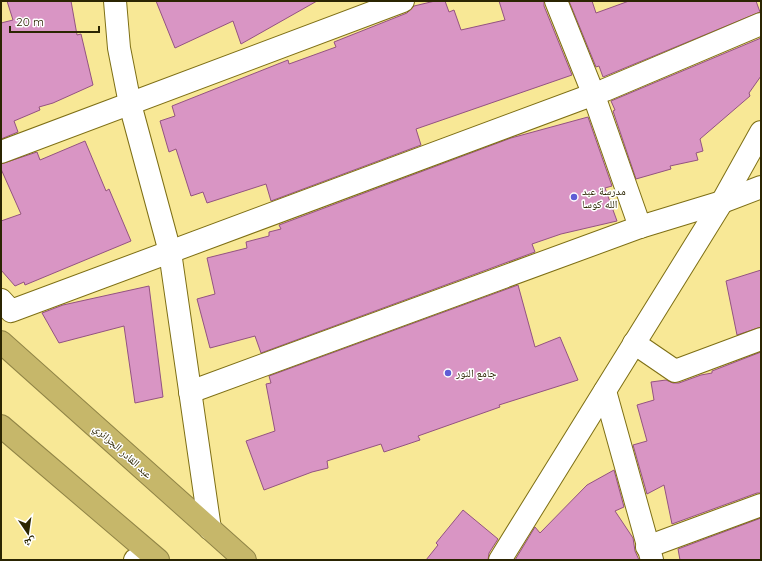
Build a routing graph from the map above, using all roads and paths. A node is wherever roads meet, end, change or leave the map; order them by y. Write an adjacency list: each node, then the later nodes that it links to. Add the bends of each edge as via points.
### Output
1 (115, 1): 6 (street, via 119,48)
2 (403, 1): 6 (street)
3 (556, 1): 5 (street)
4 (761, 24): 5 (street)
5 (593, 93): 11 (street); 12 (street)
6 (130, 104): 8 (street); 12 (street)
7 (761, 132): 10 (street)
8 (1, 152)
9 (761, 186): 10 (street)
10 (722, 202): 11 (street); 16 (street)
11 (640, 227): 18 (street)
12 (170, 252): 13 (street, via 11,311); 18 (street)
13 (1, 300)
14 (761, 339): 16 (street, via 675,371)
15 (1, 342): 21 (highway, عبد القادر الجزائري)
16 (634, 343): 17 (street)
17 (605, 390): 22 (street); 25 (street)
18 (190, 392): 21 (street)
19 (1, 426): 23 (highway)
20 (761, 505): 22 (street)
21 (210, 529): 24 (highway, عبد القادر الجزائري)
22 (650, 554)
23 (148, 558)
24 (245, 560)
25 (500, 560)

